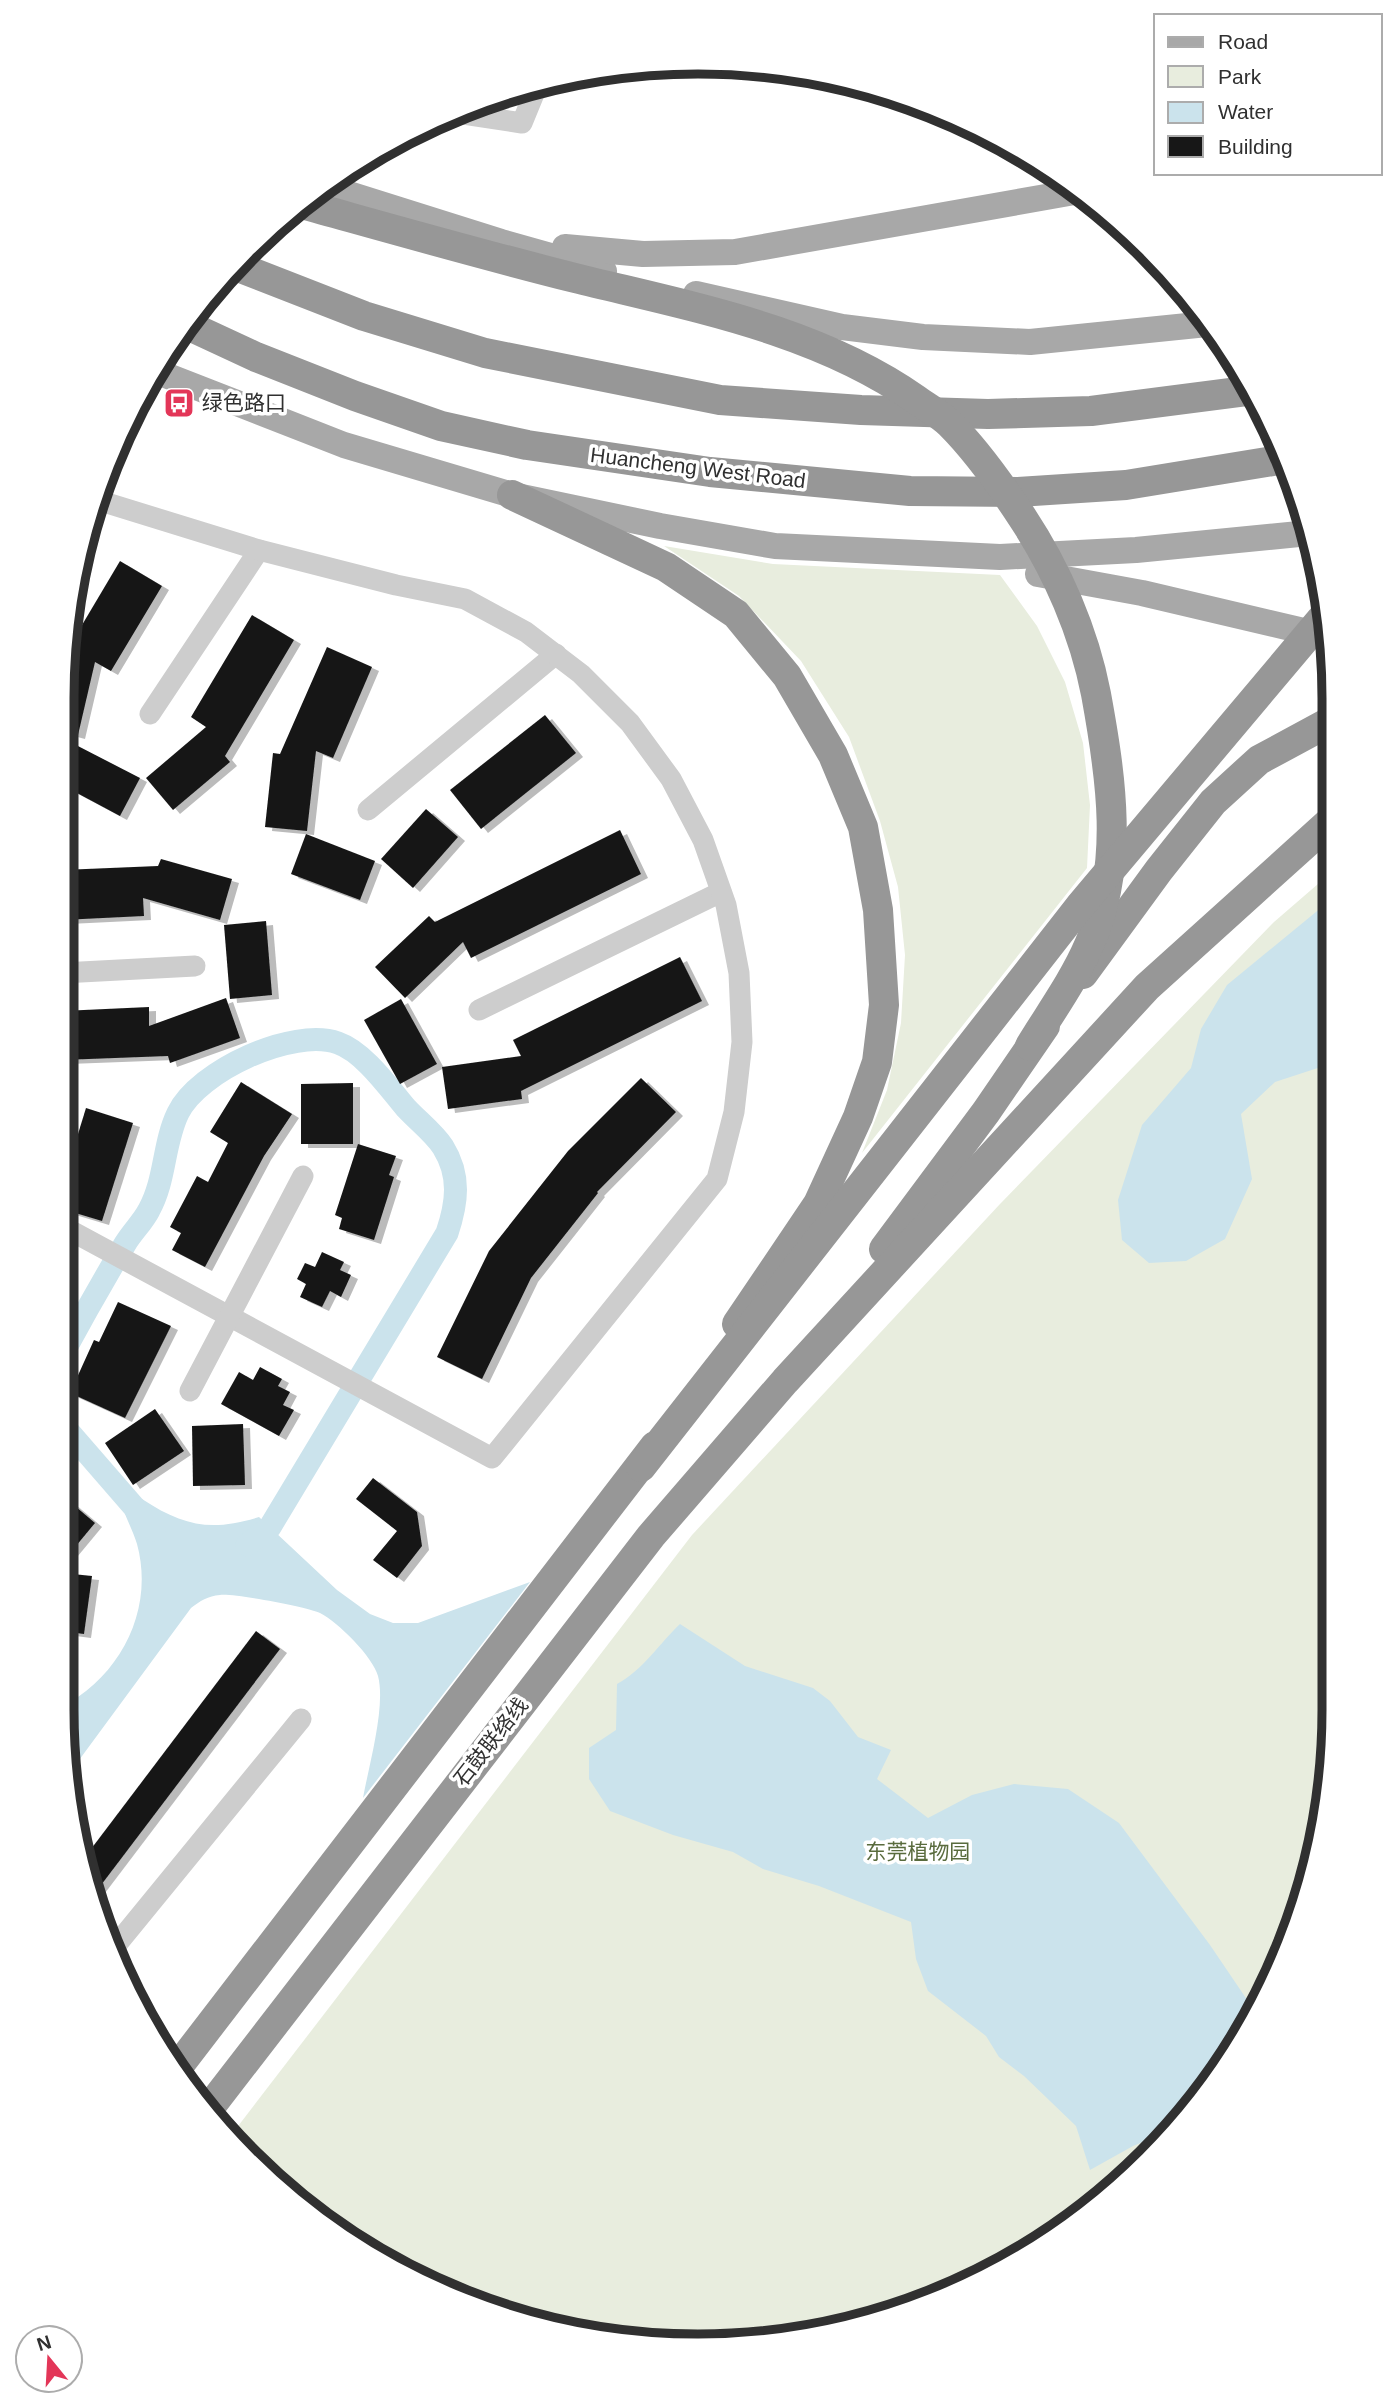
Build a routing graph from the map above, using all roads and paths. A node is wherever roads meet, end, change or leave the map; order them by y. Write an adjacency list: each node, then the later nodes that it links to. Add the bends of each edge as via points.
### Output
1 (533, 96): 2 (lane, via 522,123)
2 (474, 116)
3 (336, 190): 6 (main road)
4 (1065, 194): 6 (main road, via 735,253 643,254)
5 (313, 207): 29 (highway, bridge, via 733,317 830,351 896,385 947,421 974,449 1038,541 1068,603 1090,662 1110,794 1112,858 1103,910 1089,947)
6 (500, 242): 8 (main road, via 644,282 842,327 923,337 1030,342)
7 (244, 269): 11 (highway, via 364,316 485,353 720,400 988,414 1091,411)
8 (1198, 325)
9 (195, 329): 12 (highway, Huancheng West Road, via 256,357 441,426 527,445 710,472 910,491 1018,492 1126,485)
10 (164, 375): 13 (main road, via 344,445)
11 (1242, 391)
12 (1276, 461)
13 (512, 495): 17 (main road, via 775,545); 35 (highway, via 666,567 736,614 787,676 833,755 863,827 878,910 884,1005 877,1062 859,1117 818,1205)
14 (105, 502): 16 (lane)
15 (1300, 534): 17 (main road, via 1069,555)
16 (259, 550): 20 (lane, via 465,599); 21 (lane)
17 (894, 553): 19 (main road, via 1081,581)
18 (1318, 623): 35 (highway, bridge, via 1080,906)
19 (1319, 634)
20 (556, 654): 23 (lane); 25 (lane, via 630,723 671,779 703,840)
21 (150, 714)
22 (1322, 726): 29 (highway, via 1259,760 1213,802)
23 (368, 810)
24 (1322, 829): 33 (highway, via 1147,988)
25 (721, 892): 28 (lane); 32 (lane, via 739,973 742,1042 734,1112 717,1179 492,1458)
26 (195, 966): 27 (lane)
27 (74, 972)
28 (479, 1010)
29 (1030, 1046): 33 (highway)
30 (303, 1175): 32 (lane)
31 (74, 1232): 32 (lane)
32 (229, 1316): 34 (lane)
33 (785, 1381): 39 (highway, 石鼓联络线, via 651,1536)
34 (190, 1391)
35 (641, 1467): 38 (highway)
36 (300, 1719): 37 (lane)
37 (118, 1942)
38 (182, 2061)
39 (214, 2104)

